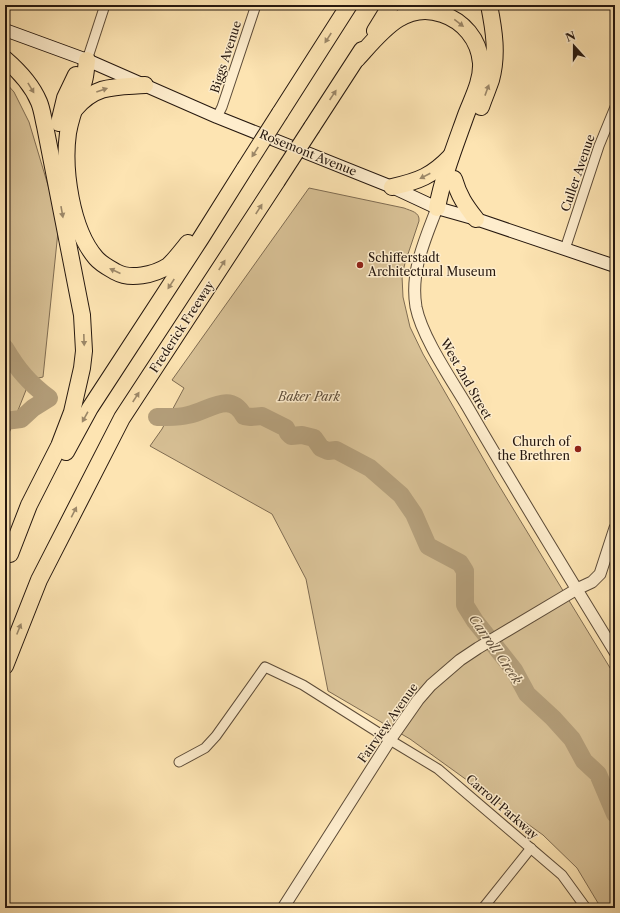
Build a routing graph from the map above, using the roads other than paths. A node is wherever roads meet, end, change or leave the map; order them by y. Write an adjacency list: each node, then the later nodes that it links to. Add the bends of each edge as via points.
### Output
1 (105, 5): 9 (street)
2 (256, 5): 13 (street, Biggs Avenue)
3 (349, 5): 18 (highway, one-way to 18, bridge)
4 (391, 5): 8 (highway, Frederick Freeway)
5 (489, 5): 16 (highway, one-way to 5, via 491,80 495,48)
6 (5, 30): 9 (main road, Rosemont Avenue)
7 (5, 59): 15 (highway, one-way to 15, via 29,84 38,101)
8 (357, 59): 14 (highway, one-way to 14, via 385,28 404,15 433,12 450,17 469,31 475,41 481,64 479,78); 27 (highway, Frederick Freeway, one-way to 8, bridge, via 39,580 122,418)
9 (86, 60): 10 (main road, Rosemont Avenue); 12 (highway, via 84,80); 15 (highway, via 65,98 59,120)
10 (145, 85): 12 (highway, one-way to 10, via 82,101 99,90); 13 (main road, Rosemont Avenue)
11 (615, 107): 21 (street, Culler Avenue, via 599,146)
12 (72, 114): 18 (highway, one-way to 12, via 168,265 152,273 135,276 119,274 96,259 84,240 75,215 68,183 67,159)
13 (217, 117): 17 (main road, Rosemont Avenue)
14 (452, 155): 17 (highway, one-way to 17, via 439,169 423,178); 19 (highway)
15 (56, 174): 24 (highway, one-way to 24, via 82,315 82,368 72,412 62,440 30,505)
16 (454, 179): 19 (highway, via 450,190); 20 (highway, via 463,202)
17 (392, 187): 19 (main road, Rosemont Avenue)
18 (230, 192): 24 (highway, one-way to 24, via 90,408)
19 (437, 208): 20 (main road, Rosemont Avenue); 25 (street, West 2nd Street, via 416,270 414,291 421,324 489,445)
20 (476, 219): 21 (main road, Rosemont Avenue)
21 (565, 249): 22 (main road, Rosemont Avenue)
22 (615, 266)
23 (614, 534): 25 (street, Fairview Avenue, via 600,574 592,582)
24 (8, 560)
25 (577, 589): 26 (street, West 2nd Street); 28 (street, Fairview Avenue, via 478,648 451,668 418,700)
26 (615, 652)
27 (5, 666)
28 (390, 740): 29 (street, Carroll Parkway, via 303,685 265,667 216,736 205,748); 30 (street, Carroll Parkway, via 438,769); 31 (street, Fairview Avenue)
29 (179, 762)
30 (531, 848): 32 (street); 33 (street, Carroll Parkway, via 562,875)
31 (284, 908)
32 (483, 908)
33 (586, 908)

